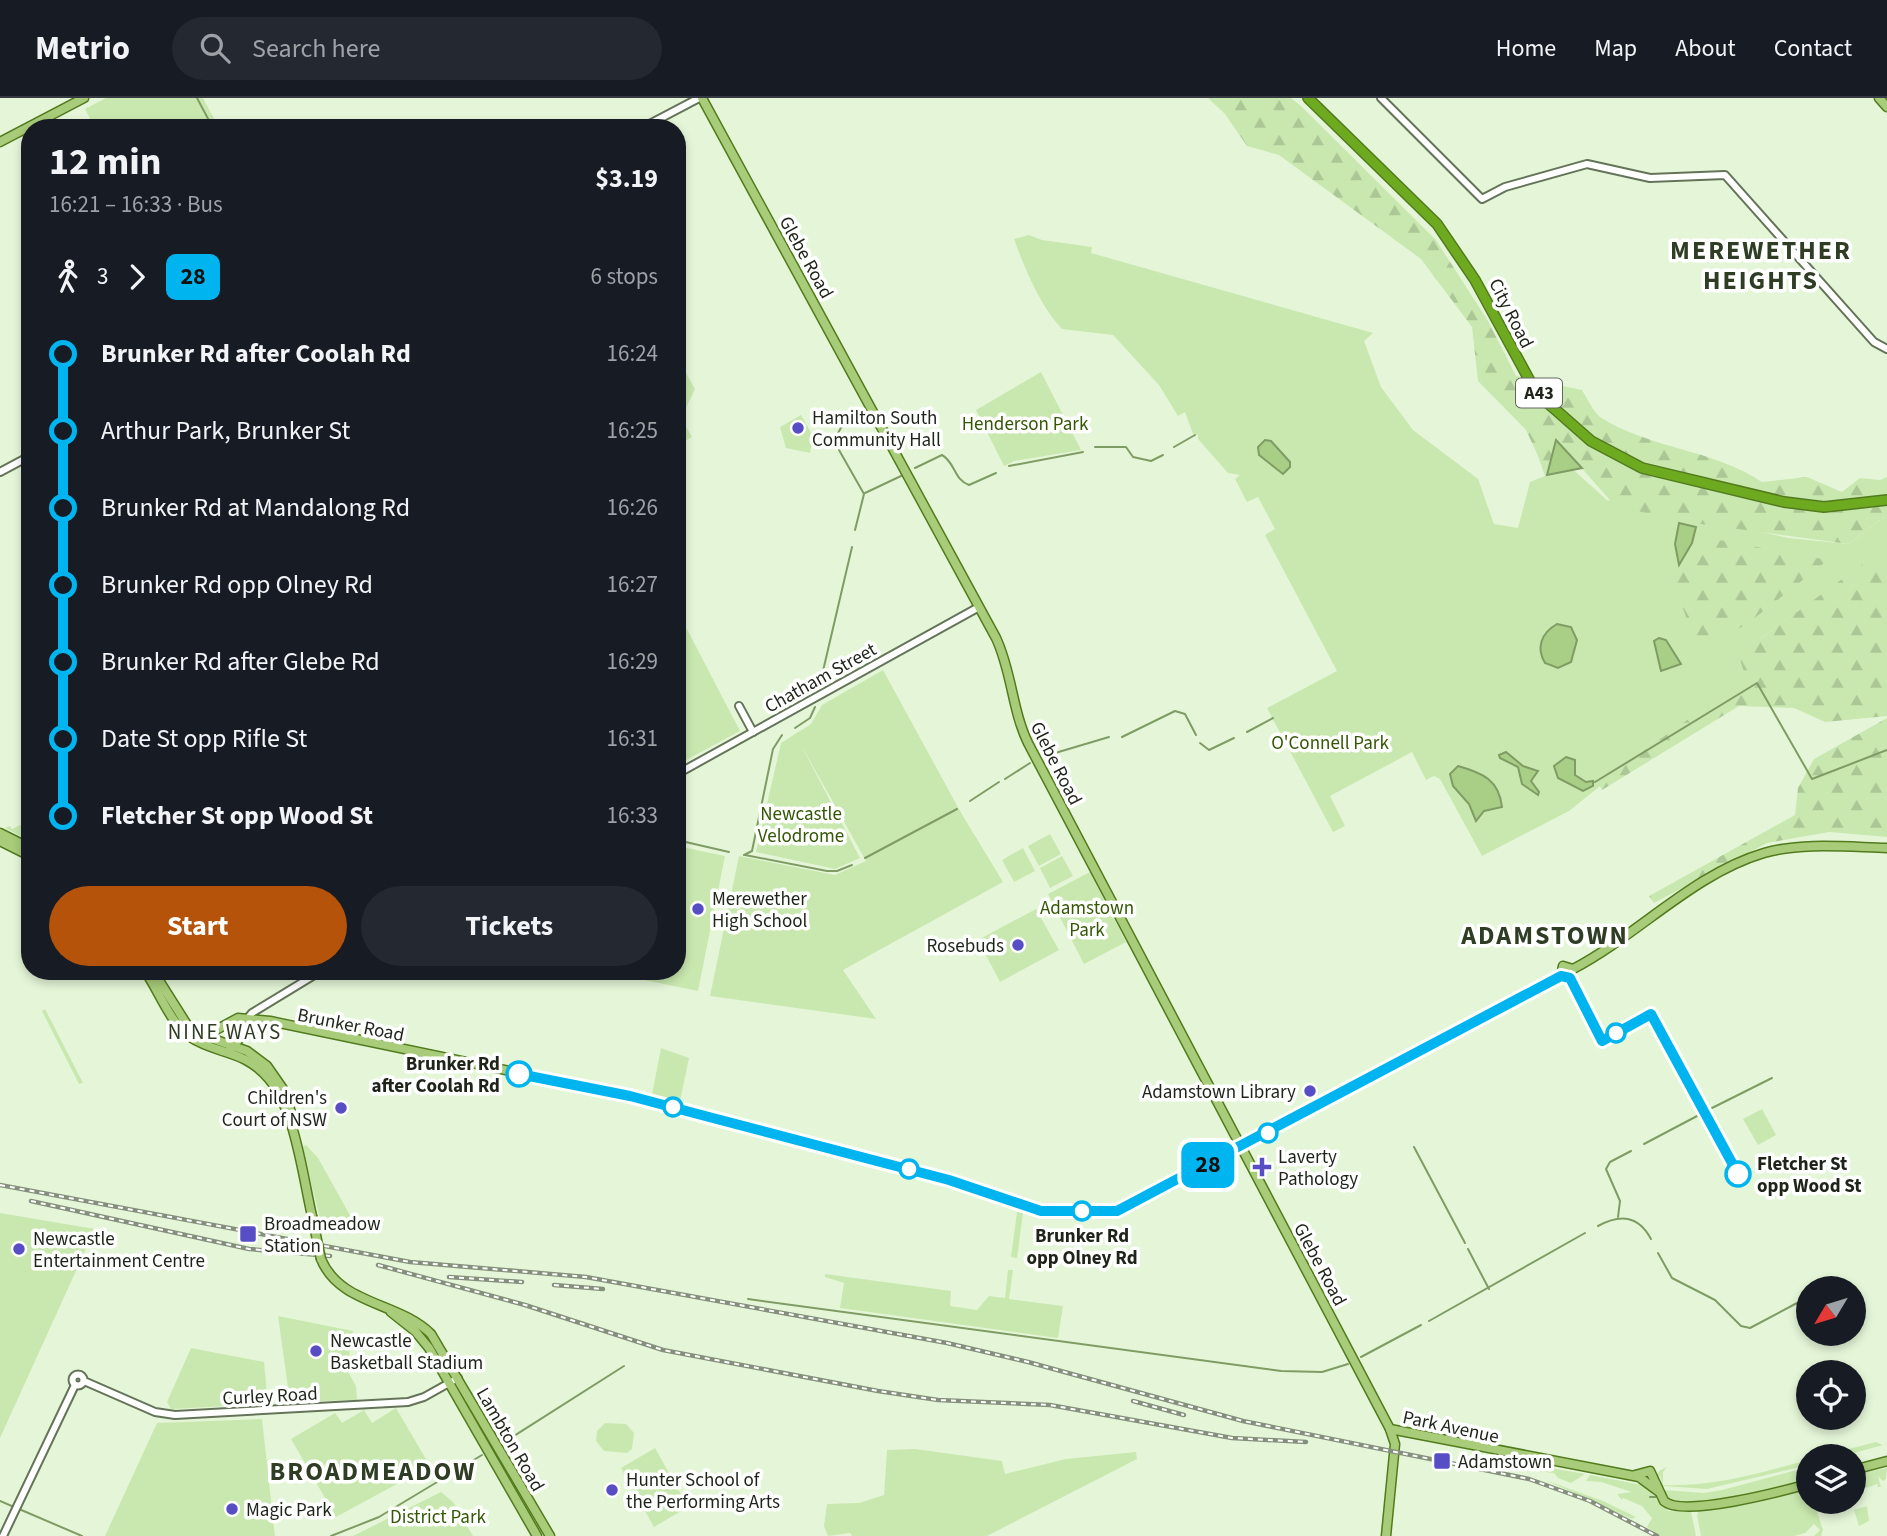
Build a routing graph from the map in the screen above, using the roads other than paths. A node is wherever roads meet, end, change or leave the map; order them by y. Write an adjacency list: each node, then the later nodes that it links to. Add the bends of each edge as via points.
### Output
1 (84, 98): 7 (main road)
2 (701, 98): 8 (street); 15 (main road, Glebe Road)
3 (1308, 98): 14 (highway, City Road / A43, via 1437,224 1475,280 1531,383 1591,441 1642,468 1784,502 1824,506)
4 (1381, 98): 11 (street, via 1482,199 1505,187 1587,164 1650,178 1725,175 1874,342)
5 (1879, 98): 6 (main road)
6 (1887, 107)
7 (44, 119)
8 (660, 119)
9 (21, 131): 10 (main road)
10 (0, 142)
11 (1887, 349)
12 (21, 460): 13 (street)
13 (0, 471)
14 (1887, 500)
15 (979, 607): 17 (street, Chatham Street); 31 (main road, Glebe Road, via 1004,655 1024,735)
16 (739, 706): 17 (street)
17 (753, 732): 18 (street, Chatham Street)
18 (686, 769)
19 (0, 833): 21 (main road)
20 (0, 841): 23 (main road)
21 (21, 844)
22 (1887, 848): 31 (main road, Brunker Road, via 1764,853 1704,882 1573,970 1563,966 1561,976)
23 (21, 852)
24 (150, 980): 30 (main road, via 188,1036)
25 (158, 980): 29 (main road, via 187,1027)
26 (301, 980): 27 (street)
27 (248, 1018): 28 (main road, Brunker Road); 29 (main road, via 235,1019); 30 (street)
28 (274, 1025): 30 (main road, Brunker Road, via 248,1029); 31 (main road, Brunker Road, via 630,1096 949,1180 1041,1211 1125,1209)
29 (203, 1037): 30 (main road)
30 (230, 1046): 32 (main road, Lambton Road, bridge, via 272,1083 284,1106 321,1259 340,1284)
31 (1242, 1147): 35 (main road, Glebe Road)
32 (383, 1306): 33 (main road, Lambton Road, via 427,1330); 34 (main road, Lambton Road, via 423,1339)
33 (458, 1378): 34 (street, Curley Road); 41 (main road, Lambton Road)
34 (449, 1383): 39 (street, Curley Road, via 408,1402 175,1415 155,1412 84,1381 75,1385); 40 (main road, Lambton Road)
35 (1390, 1429): 38 (main road, Park Avenue, via 1645,1477 1667,1505 1680,1508); 42 (main road, Glebe Road, via 1395,1440)
36 (1887, 1461): 37 (main road)
37 (1866, 1467)
38 (1796, 1487)
39 (4, 1536)
40 (537, 1536)
41 (550, 1536)
42 (1386, 1536)

